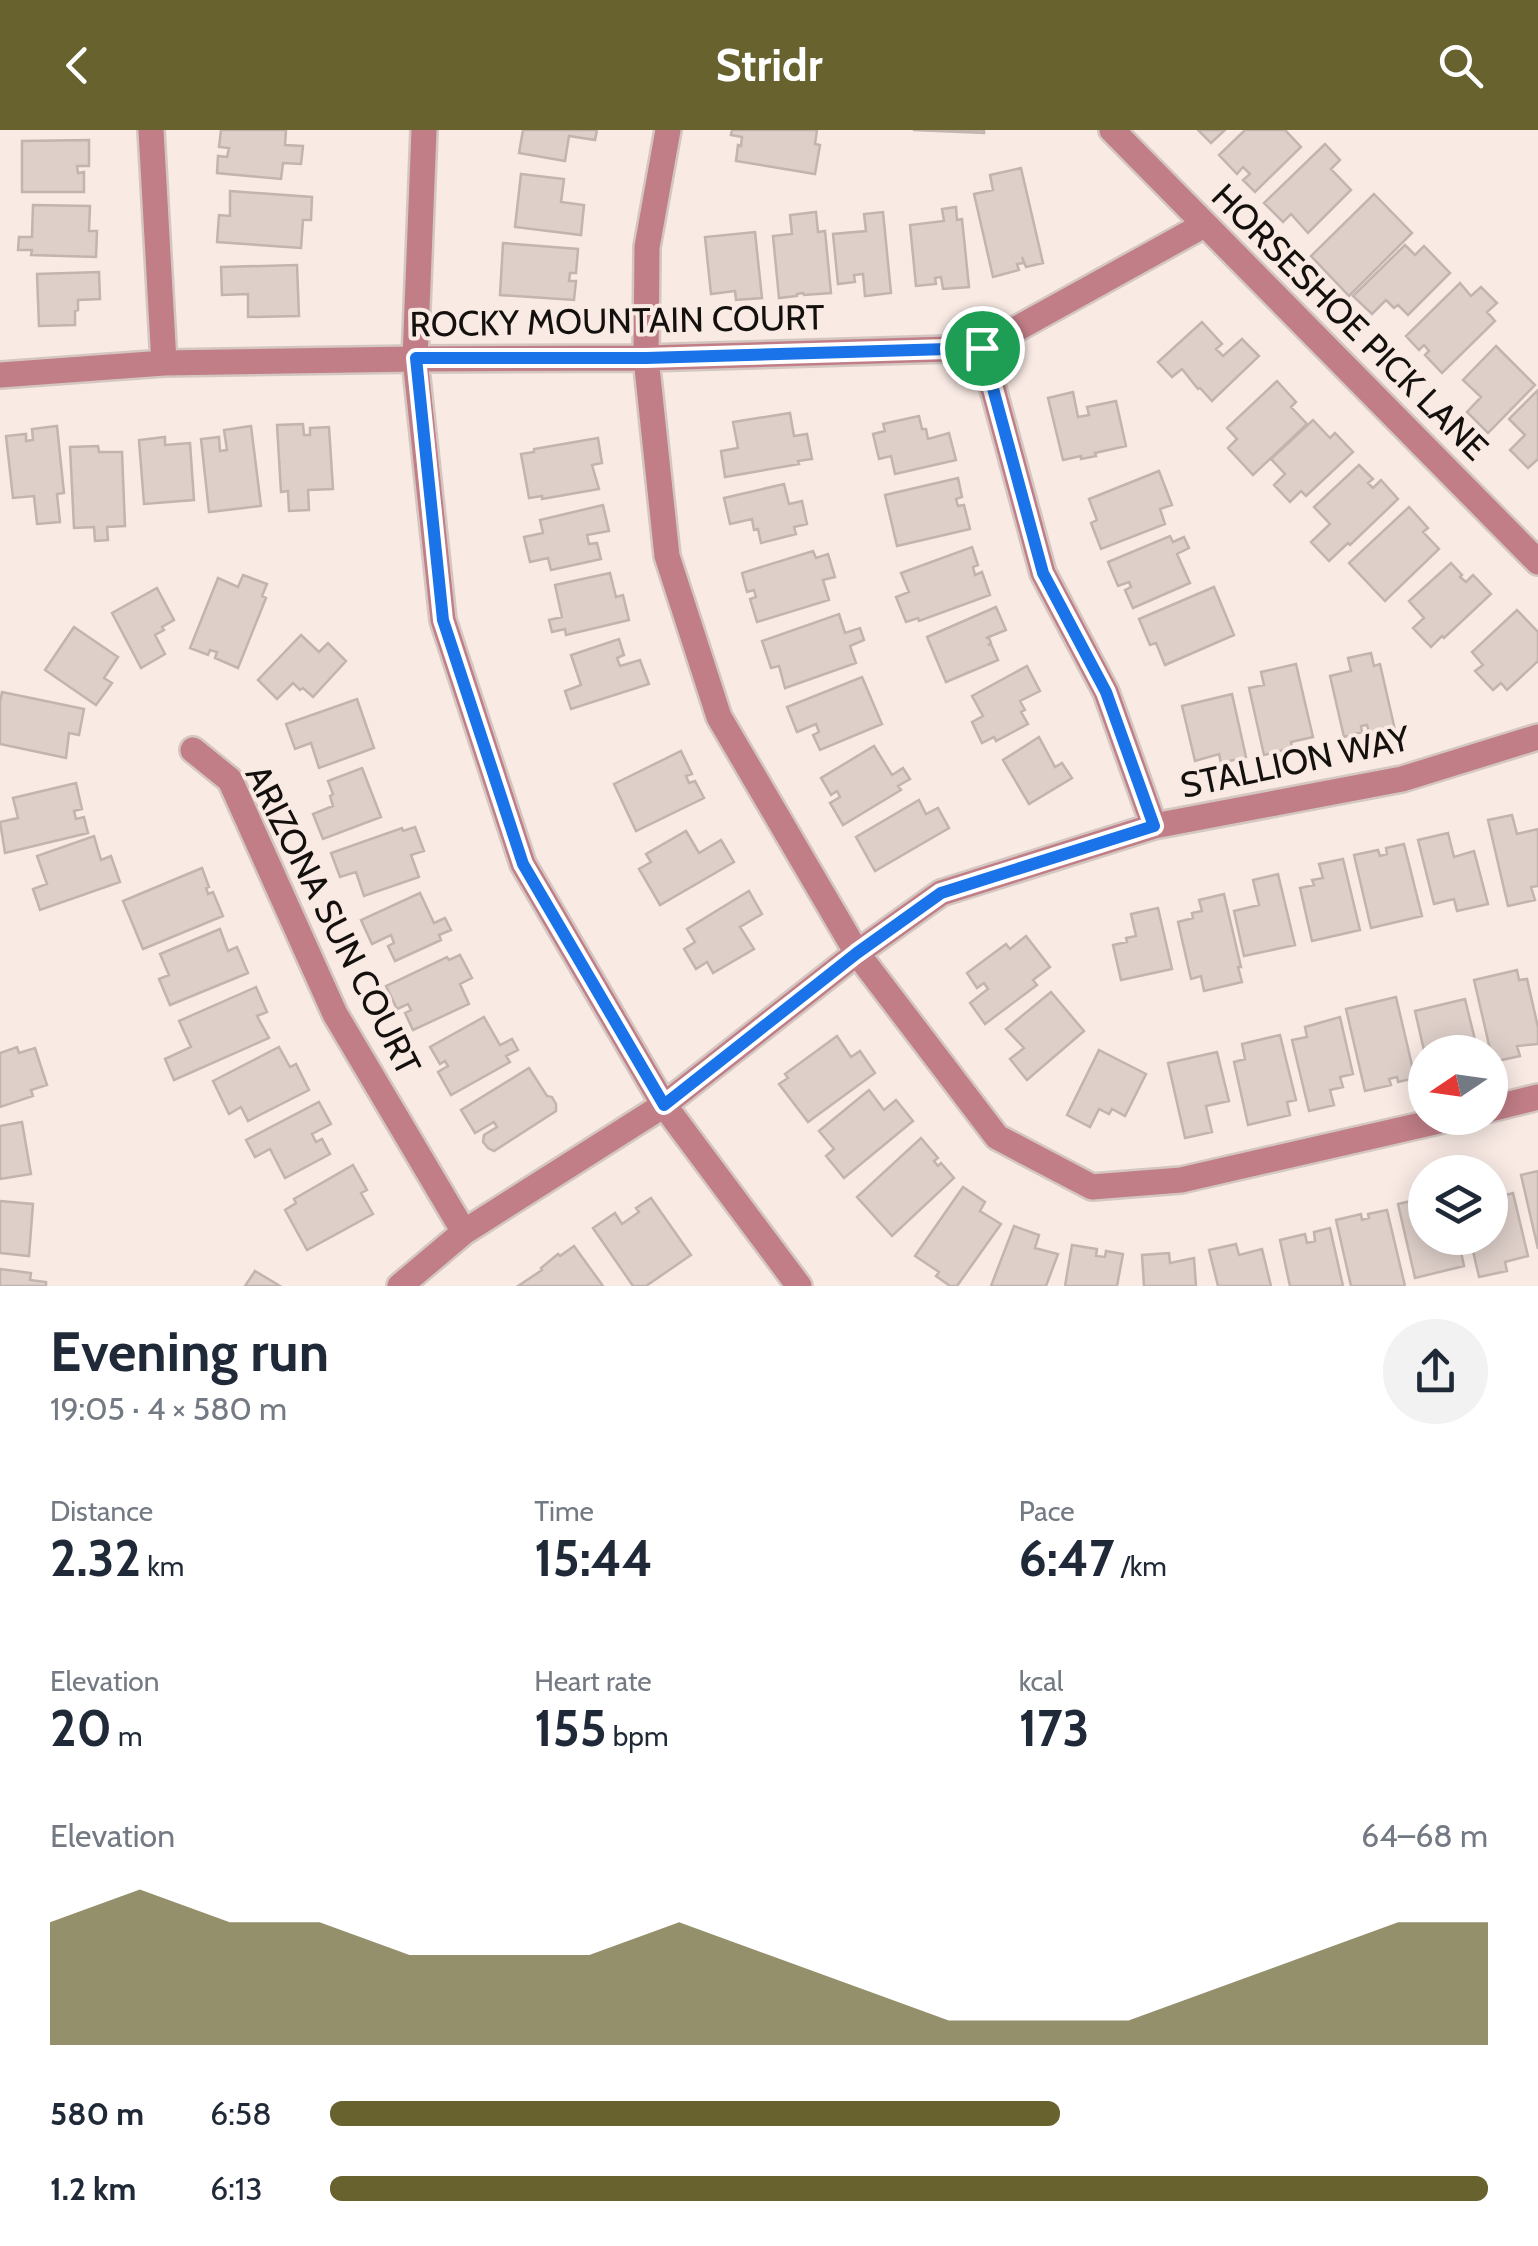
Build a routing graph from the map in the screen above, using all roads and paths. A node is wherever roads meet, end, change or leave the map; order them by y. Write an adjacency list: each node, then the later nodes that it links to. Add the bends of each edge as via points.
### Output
1 (152, 130): 9 (street)
2 (424, 130): 7 (street)
3 (668, 130): 8 (street, via 648,246)
4 (1112, 130): 5 (street, HORSESHOE PICK LANE)
5 (1204, 225): 6 (street, ROCKY MOUNTAIN COURT); 11 (street, HORSESHOE PICK LANE)
6 (982, 348): 8 (street, ROCKY MOUNTAIN COURT); 14 (street, via 1043,573 1106,692)
7 (416, 358): 8 (street, ROCKY MOUNTAIN COURT); 9 (street, ROCKY MOUNTAIN COURT); 18 (street, via 443,620 523,864)
8 (646, 358): 15 (street, via 667,556 719,718)
9 (164, 364): 10 (street, ROCKY MOUNTAIN COURT)
10 (0, 376)
11 (1538, 562)
12 (1538, 737): 14 (street, STALLION WAY, via 1402,778)
13 (193, 750): 20 (street, ARIZONA SUN COURT, via 230,780 335,1014)
14 (1154, 826): 15 (street, STALLION WAY, via 941,893)
15 (857, 953): 18 (street, STALLION WAY); 19 (street, via 997,1136 1092,1187 1181,1180)
16 (1538, 1098): 17 (street)
17 (1508, 1104)
18 (664, 1105): 20 (street, STALLION WAY); 22 (street)
19 (1408, 1128)
20 (464, 1232): 21 (street, STALLION WAY)
21 (400, 1286)
22 (799, 1286)

